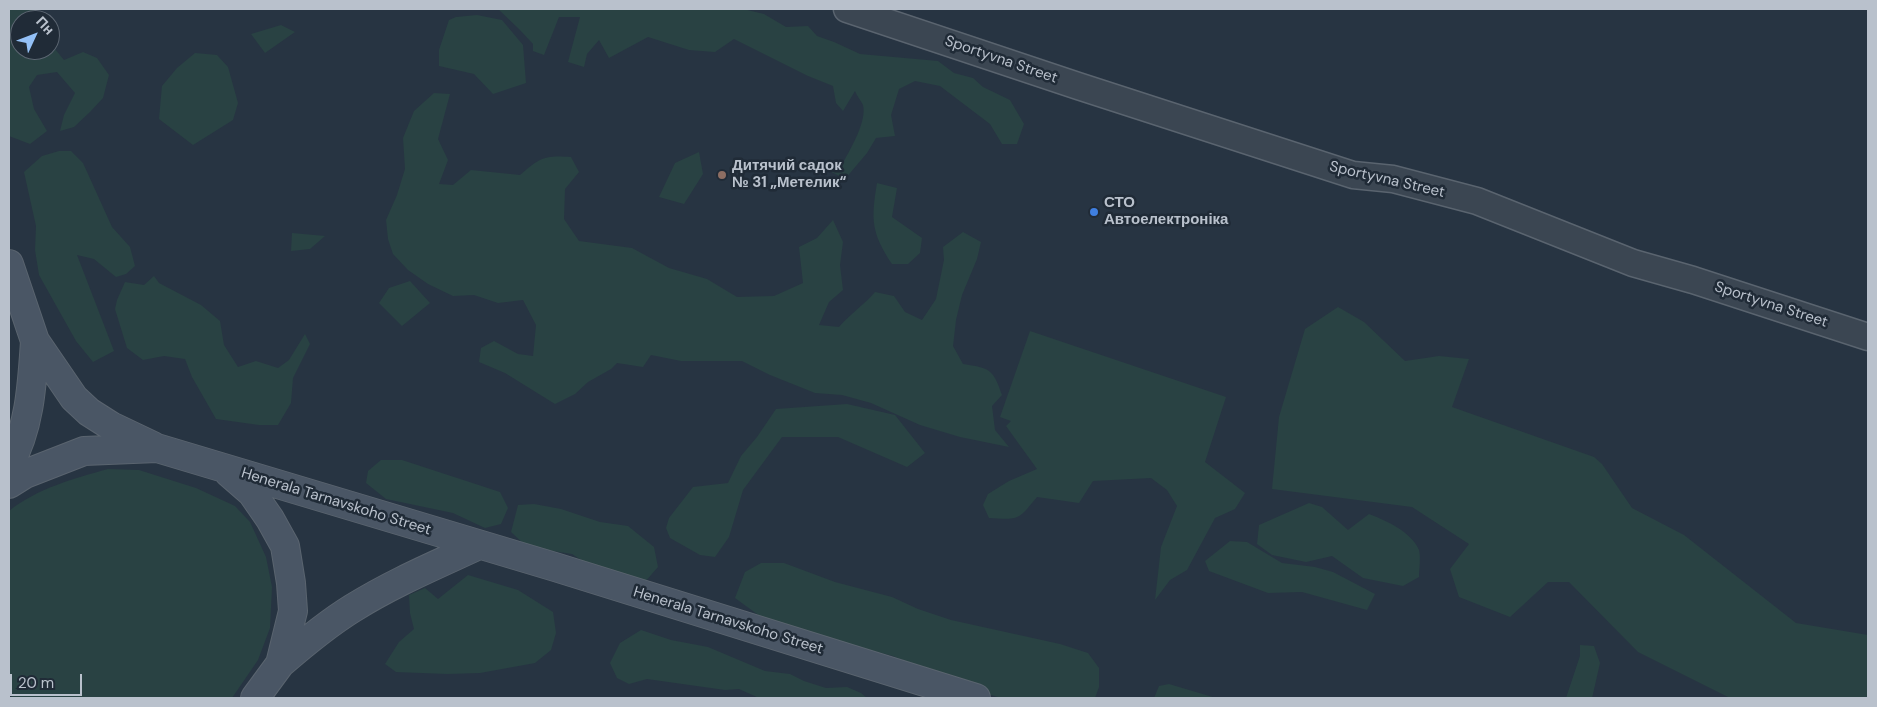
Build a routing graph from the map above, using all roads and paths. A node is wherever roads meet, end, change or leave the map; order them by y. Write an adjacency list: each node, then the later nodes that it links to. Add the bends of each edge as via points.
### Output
1 (847, 9): 3 (street, Sportyvna Street, via 1353,175 1393,179 1477,201 1633,263)
2 (9, 264): 4 (main road)
3 (1868, 337)
4 (35, 342): 5 (main road, via 74,398 89,412); 6 (main road, via 29,414)
5 (157, 448): 7 (main road, Henerala Tarnavskoho Street); 8 (main road, via 84,451 24,474)
6 (9, 465)
7 (222, 467): 9 (main road, Henerala Tarnavskoho Street); 10 (main road, via 252,493 285,546 293,611)
8 (9, 484)
9 (479, 545): 10 (main road, via 351,609); 12 (main road, Henerala Tarnavskoho Street)
10 (280, 664): 11 (main road)
11 (255, 698)
12 (976, 698)

